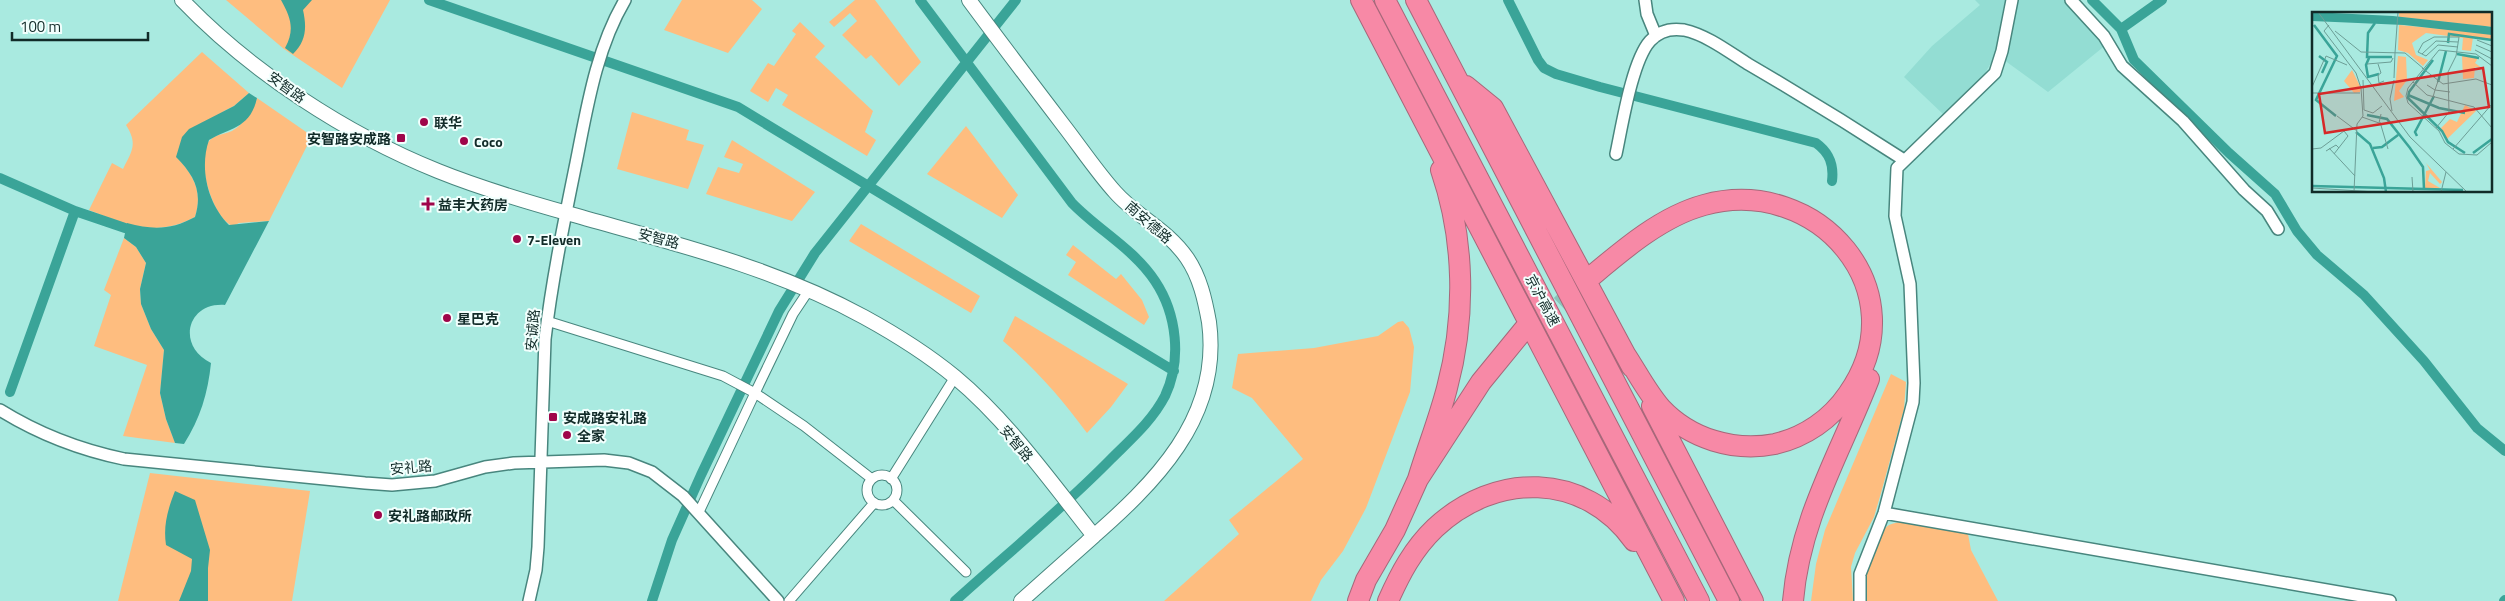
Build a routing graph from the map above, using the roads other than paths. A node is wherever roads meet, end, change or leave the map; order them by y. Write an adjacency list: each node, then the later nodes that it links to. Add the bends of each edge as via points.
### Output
1 (182, 0): 15 (street, 安智路, via 260,68 355,130 439,171)
2 (625, 0): 15 (street, 安诚路, via 602,51)
3 (969, 0): 33 (street, 南安德路, via 1115,193 1163,230 1187,258 1199,281 1206,305 1211,365 1194,418 1175,453)
4 (1361, 0): 12 (highway)
5 (1385, 0): 43 (highway, 京沪高速)
6 (1416, 0): 11 (highway, 京沪高速)
7 (1645, 0): 10 (street)
8 (2012, 0): 14 (street, via 1995,73)
9 (2071, 0): 16 (street, via 2104,36 2122,66 2183,122 2267,211)
10 (1656, 36): 13 (street, via 1645,48 1631,88); 14 (street, via 1665,30 1683,30 1704,38 1814,102)
11 (1459, 80): 21 (highway, via 1493,108); 44 (highway, 京沪高速)
12 (1435, 138): 28 (highway, via 1457,236 1460,312 1448,388); 34 (highway)
13 (1616, 154)
14 (1904, 160): 32 (street, via 1898,168 1895,216 1910,284 1914,384 1908,427)
15 (566, 213): 19 (street, 安智路, via 682,244); 20 (street, 安诚路)
16 (2278, 228)
17 (1836, 232): 18 (highway, via 1800,208 1781,204 1742,199 1704,205 1668,221); 21 (highway, via 1856,262 1870,300 1872,318 1867,356 1861,373 1841,405 1813,428 1786,441 1762,446 1727,445 1691,432 1668,414); 46 (highway, via 1850,240 1872,278 1877,298 1879,338 1868,383 1827,474 1803,541)
18 (1591, 271)
19 (806, 289): 22 (street, 安智路, via 885,329); 23 (street)
20 (547, 321): 23 (street, via 723,376); 25 (street, 安诚路)
21 (1625, 354): 45 (highway)
22 (955, 377): 27 (street); 33 (street, 安智路, via 988,408)
23 (752, 391): 26 (street, via 804,426); 31 (street)
24 (0, 410): 25 (street, 安礼路, via 91,452 166,465 392,485 435,481 485,467)
25 (541, 461): 31 (street, 安礼路, via 629,463 652,472); 36 (street, 安诚路, via 536,570)
26 (872, 479): 27 (street, via 885,476); 30 (street, via 867,492)
27 (892, 479): 29 (street, via 897,486)
28 (1418, 479): 40 (highway); 41 (highway, via 1481,382 1528,331 1454,435 1392,566)
29 (893, 500): 30 (street, via 883,506); 35 (street)
30 (874, 503): 38 (street)
31 (696, 509): 37 (street, 安礼路)
32 (1884, 513): 47 (street, via 1860,574); 48 (street)
33 (1094, 536): 39 (street, 南安德路)
34 (1649, 553): 41 (highway, via 1614,517 1571,491 1547,487 1498,491 1454,512 1435,528 1402,570); 42 (highway)
35 (966, 572)
36 (529, 601)
37 (778, 601)
38 (789, 601)
39 (1020, 601)
40 (1358, 601)
41 (1387, 601)
42 (1674, 601)
43 (1699, 601)
44 (1729, 601)
45 (1753, 601)
46 (1793, 601)
47 (1860, 601)
48 (2390, 601)

